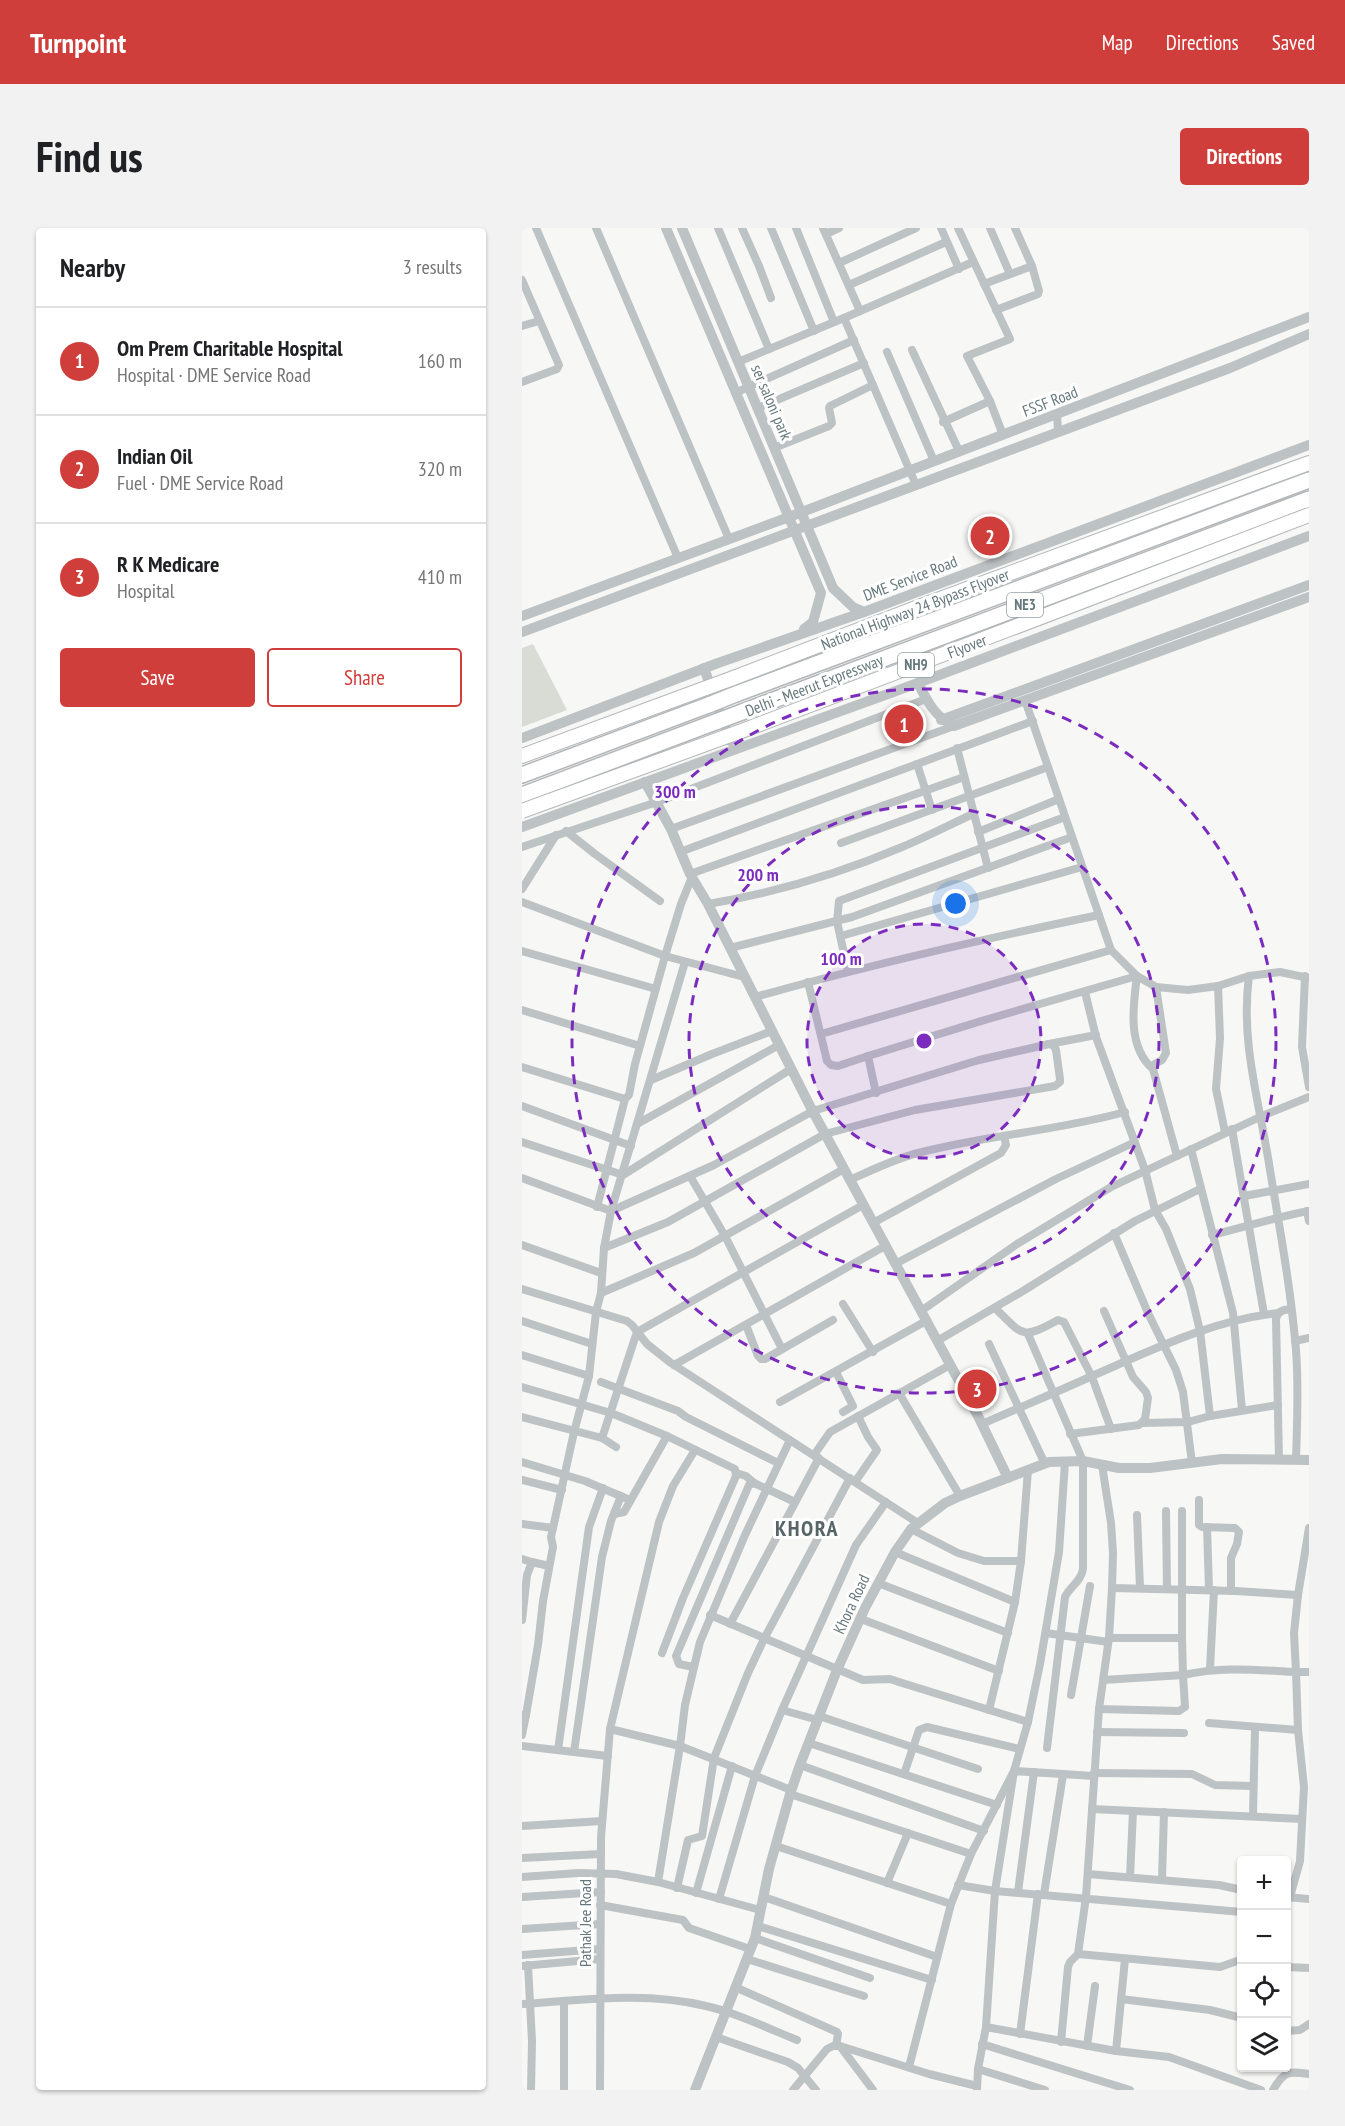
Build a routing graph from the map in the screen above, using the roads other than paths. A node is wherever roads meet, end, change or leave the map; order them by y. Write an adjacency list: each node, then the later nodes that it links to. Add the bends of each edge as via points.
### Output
1 (536, 228): 69 (street)
2 (596, 228): 68 (street)
3 (666, 228): 46 (street)
4 (682, 228): 40 (street, ser saloni park)
5 (718, 228): 36 (street)
6 (741, 228): 25 (street)
7 (771, 228): 33 (street)
8 (796, 228): 31 (street)
9 (839, 228): 15 (street)
10 (916, 228): 18 (street)
11 (940, 228): 16 (street)
12 (958, 228): 17 (street)
13 (990, 228): 21 (street)
14 (1015, 228): 19 (street)
15 (825, 231): 18 (street)
16 (946, 242): 20 (street); 24 (street)
17 (973, 262): 20 (street); 23 (street)
18 (839, 263): 24 (street)
19 (1032, 266): 21 (street); 26 (street, via 1039,292)
20 (958, 269): 27 (street)
21 (1010, 274): 23 (street)
22 (522, 280): 30 (street)
23 (984, 284): 26 (street)
24 (849, 285): 27 (street)
25 (771, 298)
26 (996, 310): 47 (street, via 1010,339 967,356)
27 (860, 311): 29 (street)
28 (1309, 317): 39 (street, FSSF Road)
29 (844, 318): 31 (street); 35 (street)
30 (539, 321): 32 (street); 43 (street, via 559,365)
31 (834, 322): 33 (street)
32 (522, 326)
33 (814, 331): 36 (street)
34 (1309, 334): 42 (street, FSSF Road)
35 (854, 340): 41 (street); 45 (street)
36 (770, 349): 40 (street)
37 (912, 350): 50 (street)
38 (887, 352): 56 (street)
39 (1209, 356): 42 (street); 49 (street, FSSF Road)
40 (738, 362): 45 (street, ser saloni park)
41 (864, 363): 44 (street); 48 (street)
42 (1215, 374): 51 (street, FSSF Road)
43 (522, 382)
44 (873, 385): 54 (street, via 830,406 829,426); 58 (street)
45 (749, 387): 46 (street); 48 (street, ser saloni park)
46 (735, 393): 64 (street)
47 (990, 401): 50 (street); 52 (street)
48 (758, 408): 54 (street, ser saloni park)
49 (1057, 414): 51 (street); 52 (street, FSSF Road)
50 (944, 422): 55 (street)
51 (1058, 432): 60 (street, FSSF Road)
52 (1003, 435): 55 (street, FSSF Road)
53 (1309, 445): 72 (street, DME Service Road)
54 (774, 448): 62 (street, ser saloni park)
55 (959, 451): 56 (street, FSSF Road)
56 (934, 460): 58 (street, FSSF Road)
57 (1309, 463): 87 (highway, National Highway 24 Bypass Flyover, bridge)
58 (910, 469): 60 (street); 62 (street, FSSF Road)
59 (1309, 480): 90 (highway, Delhi - Meerut Expressway / NE3, bridge)
60 (916, 485): 65 (street, FSSF Road)
61 (1309, 499): 94 (highway, Delhi - Meerut Expressway / NE3, bridge)
62 (802, 512): 64 (street, FSSF Road); 65 (street, ser saloni park)
63 (1309, 515): 99 (highway, Flyover / NH9, bridge)
64 (789, 517): 66 (street); 68 (street, FSSF Road)
65 (807, 526): 66 (street, FSSF Road); 72 (street, ser saloni park, via 833,588)
66 (795, 530): 74 (street, FSSF Road); 75 (street, via 821,593 813,622)
67 (1309, 536): 78 (street)
68 (729, 539): 69 (street, FSSF Road)
69 (678, 558): 73 (street, FSSF Road)
70 (1309, 585): 77 (street)
71 (1309, 597): 77 (street)
72 (864, 612): 75 (street, DME Service Road)
73 (522, 616)
74 (522, 632)
75 (800, 633): 76 (street, DME Service Road)
76 (704, 668): 84 (street, DME Service Road); 86 (street)
77 (1061, 681): 80 (street); 81 (street)
78 (918, 683): 79 (street); 86 (street)
79 (926, 699): 81 (street); 97 (street)
80 (1026, 700): 82 (street); 83 (street)
81 (941, 720): 83 (street)
82 (1033, 721): 85 (street); 89 (street)
83 (954, 726): 103 (street)
84 (522, 738)
85 (957, 748): 88 (street); 91 (street)
86 (733, 750): 92 (street)
87 (522, 756)
88 (917, 764): 93 (street); 111 (street)
89 (1048, 767): 95 (street); 96 (street)
90 (522, 776)
91 (964, 777): 93 (street); 95 (street)
92 (645, 782): 97 (street); 102 (street)
93 (926, 790): 98 (street); 114 (street)
94 (522, 795)
95 (968, 797): 98 (street); 100 (street)
96 (1059, 799): 101 (street); 105 (street)
97 (657, 802): 103 (street); 104 (street)
98 (932, 810): 108 (street)
99 (522, 811)
100 (973, 814): 105 (street); 118 (street, via 901,848 839,870)
101 (1065, 817): 107 (street); 110 (street)
102 (522, 827)
103 (671, 829): 111 (street)
104 (566, 831): 106 (street); 116 (street)
105 (978, 832): 110 (street)
106 (557, 834): 109 (street); 115 (street)
107 (1072, 837): 112 (street); 113 (street)
108 (841, 843)
109 (522, 847)
110 (982, 848): 113 (street); 120 (street, via 843,899 838,904)
111 (680, 852): 114 (street)
112 (1082, 867): 119 (street); 121 (street)
113 (988, 868): 120 (street)
114 (691, 876): 118 (street); 125 (street)
115 (522, 889)
116 (660, 901)
117 (522, 902): 125 (street)
118 (708, 904): 122 (street)
119 (1099, 915): 123 (street); 127 (street)
120 (837, 922): 121 (street); 122 (street)
121 (841, 936): 127 (street)
122 (730, 948): 128 (street)
123 (1111, 950): 129 (street); 140 (street)
124 (522, 951): 135 (street)
125 (665, 956): 126 (street); 135 (street)
126 (685, 962): 128 (street); 149 (street)
127 (848, 971): 132 (street)
128 (744, 976): 137 (street)
129 (1137, 976): 134 (street); 136 (street); 148 (street, via 1135,1030 1142,1058)
130 (1249, 976): 131 (street, via 1280,972); 133 (street); 157 (street, via 1245,1005 1247,1042)
131 (1307, 977): 150 (street, via 1302,1047)
132 (808, 982): 137 (street); 140 (street)
133 (1218, 986): 134 (street, via 1188,990); 159 (street, via 1220,1038 1216,1089)
134 (1156, 987): 148 (street, via 1166,1053)
135 (656, 989): 144 (street)
136 (1085, 992): 141 (street); 145 (street)
137 (755, 997): 139 (street)
138 (522, 1010): 144 (street)
139 (772, 1031): 143 (street); 149 (street)
140 (821, 1034): 145 (street, via 831,1065)
141 (1096, 1035): 142 (street); 156 (street)
142 (1049, 1044): 151 (street, via 979,1060); 160 (street, via 1056,1050 1059,1069 1060,1082 1055,1086 915,1110)
143 (779, 1045): 147 (street); 158 (street)
144 (640, 1046): 153 (street)
145 (868, 1056): 151 (street)
146 (522, 1067): 153 (street)
147 (791, 1069): 155 (street); 171 (street)
148 (1153, 1069): 167 (street)
149 (651, 1080): 158 (street)
150 (1309, 1087)
151 (876, 1093): 155 (street)
152 (1309, 1097): 157 (street)
153 (625, 1099): 162 (street)
154 (522, 1106): 162 (street)
155 (813, 1111): 160 (street); 172 (street)
156 (1125, 1112): 161 (street, via 1060,1128); 164 (street)
157 (1262, 1116): 159 (street); 177 (street)
158 (637, 1124): 165 (street)
159 (1228, 1131): 166 (street); 178 (street)
160 (825, 1134): 168 (street); 179 (street)
161 (1004, 1136): 174 (street, via 916,1154); 187 (street, via 1006,1145 1001,1153)
162 (615, 1140): 165 (street); 169 (street)
163 (522, 1142): 169 (street)
164 (1135, 1142): 170 (street); 195 (street)
165 (631, 1146): 171 (street)
166 (1191, 1149): 167 (street); 176 (street)
167 (1177, 1156): 170 (street)
168 (844, 1169): 174 (street); 191 (street)
169 (607, 1170): 171 (street); 181 (street)
170 (1144, 1170): 182 (street); 208 (street, via 1063,1215)
171 (623, 1175): 183 (street)
172 (690, 1176): 179 (street); 183 (street)
173 (522, 1178): 181 (street)
174 (850, 1180): 180 (street)
175 (1309, 1184): 177 (street)
176 (1200, 1189): 182 (street); 190 (street)
177 (1274, 1191): 178 (street); 185 (street)
178 (1245, 1196): 188 (street)
179 (705, 1202): 191 (street); 194 (street)
180 (863, 1205): 187 (street); 197 (street)
181 (597, 1207): 183 (street)
182 (1155, 1210): 189 (street); 213 (street, via 1190,1289)
183 (611, 1211): 194 (street)
184 (1308, 1211): 185 (street); 186 (street)
185 (1278, 1216): 188 (street); 202 (street)
186 (1309, 1221)
187 (873, 1223): 193 (street)
188 (1249, 1227): 190 (street); 207 (street)
189 (1114, 1233): 201 (street); 221 (street)
190 (1212, 1235): 210 (street)
191 (725, 1236): 197 (street); 199 (street)
192 (522, 1245): 196 (street)
193 (885, 1246): 195 (street); 206 (street)
194 (604, 1248): 196 (street)
195 (895, 1264): 208 (street)
196 (601, 1273): 199 (street)
197 (744, 1273): 206 (street); 214 (street)
198 (522, 1289): 204 (street)
199 (601, 1293): 204 (street)
200 (843, 1304): 223 (street)
201 (995, 1308): 215 (street, via 1018,1331); 217 (street)
202 (1291, 1309): 205 (street); 218 (street)
203 (1104, 1311): 225 (street)
204 (596, 1312): 214 (street, via 627,1322); 219 (street)
205 (1278, 1313): 207 (street); 238 (street)
206 (765, 1314): 212 (street); 222 (street)
207 (1264, 1314): 210 (street)
208 (923, 1316): 217 (street); 223 (street)
209 (832, 1320): 222 (street)
210 (1234, 1320): 213 (street); 240 (street)
211 (522, 1321): 219 (street)
212 (746, 1325): 222 (street, via 761,1359); 226 (street)
213 (1200, 1331): 221 (street); 244 (street)
214 (638, 1332): 226 (street); 233 (street)
215 (1028, 1334): 230 (street, via 1062,1320); 235 (street)
216 (1309, 1338): 218 (street)
217 (937, 1341): 227 (street)
218 (1295, 1341): 259 (street)
219 (592, 1344): 229 (street)
220 (989, 1344): 239 (street)
221 (1164, 1345): 225 (street); 246 (street, via 1183,1392)
222 (782, 1349)
223 (873, 1352): 228 (street)
224 (522, 1355): 229 (street)
225 (1126, 1360): 230 (street); 247 (street, via 1136,1382 1146,1392)
226 (674, 1365): 254 (street)
227 (950, 1365): 234 (street); 248 (street)
228 (836, 1372): 236 (street); 241 (street, via 853,1406)
229 (589, 1376): 237 (street)
230 (1092, 1377): 235 (street); 249 (street)
231 (601, 1382): 233 (street)
232 (522, 1387): 237 (street)
233 (619, 1388): 242 (street); 264 (street, via 678,1411)
234 (899, 1393): 243 (street); 278 (street)
235 (1054, 1393): 239 (street); 251 (street)
236 (780, 1402)
237 (582, 1403): 242 (street); 250 (street)
238 (1278, 1405): 240 (street); 258 (street)
239 (1019, 1407): 248 (street); 266 (street)
240 (1242, 1410): 244 (street)
241 (843, 1412)
242 (611, 1413): 252 (street); 253 (street)
243 (858, 1416): 257 (street, via 830,1432); 273 (street, via 877,1450)
244 (1210, 1416): 246 (street)
245 (522, 1418): 250 (street)
246 (1188, 1422): 247 (street); 265 (street)
247 (1143, 1423): 249 (street)
248 (982, 1424): 271 (street)
249 (1111, 1429): 251 (street)
250 (574, 1432): 253 (street); 270 (street)
251 (1070, 1434): 261 (street)
252 (667, 1436): 256 (street); 279 (street)
253 (602, 1438): 255 (street)
254 (790, 1440): 257 (street); 264 (street)
255 (616, 1447)
256 (695, 1450): 269 (street, via 732,1467); 336 (street, Pathak Jee Road, via 673,1486 658,1522)
257 (817, 1456): 273 (street); 281 (street)
258 (1280, 1460): 259 (street, Khora Road); 265 (street, Khora Road)
259 (1296, 1460): 260 (street, Khora Road)
260 (1309, 1460)
261 (1083, 1461): 263 (street, Khora Road); 267 (street, Khora Road); 312 (street, via 1083,1569 1065,1597)
262 (522, 1462): 270 (street)
263 (1065, 1462): 266 (street, Khora Road); 311 (street, via 1059,1552)
264 (778, 1463): 276 (street)
265 (1192, 1463): 267 (street, Khora Road, via 1150,1468)
266 (1045, 1464): 268 (street, Khora Road)
267 (1101, 1465): 298 (street, via 1111,1523)
268 (1028, 1470): 271 (street, Khora Road); 294 (street)
269 (736, 1473): 274 (street); 317 (street)
270 (565, 1476): 275 (street); 277 (street)
271 (1008, 1478): 278 (street, Khora Road)
272 (522, 1480): 277 (street)
273 (853, 1480): 282 (street); 315 (street)
274 (754, 1483): 276 (street); 319 (street, via 748,1485 676,1656 679,1664)
275 (603, 1488): 279 (street); 347 (street, via 589,1527)
276 (766, 1488): 281 (street); 306 (street)
277 (562, 1490): 289 (street)
278 (960, 1496): 287 (street, Khora Road)
279 (626, 1498): 348 (street, via 624,1512 614,1514 602,1557)
280 (1199, 1500): 288 (street, via 1199,1525)
281 (795, 1502): 309 (street)
282 (886, 1502): 287 (street); 318 (street, via 856,1545)
283 (1166, 1511): 300 (street)
284 (1182, 1511): 301 (street)
285 (1137, 1515): 299 (street)
286 (522, 1526): 289 (street)
287 (914, 1526): 291 (street, Khora Road); 294 (street, via 958,1553 984,1561)
288 (1207, 1527): 302 (street); 303 (street, via 1235,1528 1239,1532 1231,1558)
289 (553, 1528): 295 (street)
290 (1309, 1528): 304 (street)
291 (895, 1552): 296 (street, Khora Road); 305 (street)
292 (522, 1559): 293 (street)
293 (532, 1562): 295 (street); 308 (street)
294 (1021, 1562): 305 (street)
295 (549, 1566): 331 (street)
296 (878, 1583): 307 (street, Khora Road); 310 (street)
297 (1090, 1586): 313 (street)
298 (1112, 1588): 299 (street); 316 (street)
299 (1140, 1588): 300 (street)
300 (1167, 1589): 301 (street)
301 (1182, 1589): 302 (street); 314 (street)
302 (1211, 1590): 303 (street); 320 (street)
303 (1231, 1591): 304 (street)
304 (1298, 1594): 323 (street)
305 (1016, 1602): 310 (street)
306 (710, 1616): 309 (street); 319 (street)
307 (861, 1619): 321 (street, Khora Road); 322 (street)
308 (522, 1620)
309 (730, 1624): 315 (street)
310 (1008, 1633): 322 (street)
311 (1046, 1633): 312 (street); 333 (street)
312 (1059, 1635): 313 (street); 345 (street)
313 (1081, 1638): 316 (street); 327 (street)
314 (1182, 1638): 316 (street); 325 (street)
315 (764, 1639): 318 (street); 350 (street)
316 (1109, 1640): 326 (street)
317 (662, 1653)
318 (805, 1656): 321 (street); 329 (street)
319 (693, 1667): 343 (street)
320 (1210, 1669): 323 (street); 325 (street)
321 (837, 1670): 330 (street, via 863,1680 890,1679); 332 (street, Khora Road)
322 (999, 1671): 330 (street)
323 (1296, 1672): 324 (street); 337 (street)
324 (1309, 1672)
325 (1183, 1675): 326 (street); 328 (street, via 1185,1707 1179,1711)
326 (1104, 1680): 328 (street)
327 (1071, 1695)
328 (1099, 1709): 338 (street)
329 (782, 1710): 332 (street); 359 (street)
330 (989, 1710): 333 (street)
331 (524, 1715): 340 (street)
332 (818, 1718): 341 (street, Khora Road); 344 (street)
333 (1028, 1722): 346 (street)
334 (1209, 1723): 335 (street)
335 (1255, 1726): 337 (street); 360 (street)
336 (610, 1729): 343 (street); 349 (street, Pathak Jee Road)
337 (1298, 1730): 367 (street, via 1304,1787)
338 (1097, 1732): 339 (street); 357 (street)
339 (1185, 1733)
340 (522, 1735)
341 (809, 1743): 351 (street, Khora Road); 356 (street)
342 (522, 1746): 347 (street)
343 (680, 1746): 350 (street); 381 (street)
344 (912, 1748): 346 (street, via 919,1730 927,1727); 353 (street); 356 (street)
345 (1047, 1748)
346 (1020, 1749): 354 (street)
347 (558, 1750): 348 (street)
348 (574, 1752): 349 (street)
349 (608, 1756): 368 (street, Pathak Jee Road)
350 (714, 1758): 352 (street); 384 (street, via 702,1836 688,1840)
351 (800, 1765): 361 (street, Khora Road); 370 (street)
352 (732, 1766): 359 (street); 390 (street)
353 (978, 1769)
354 (1014, 1771): 355 (street); 362 (street); 387 (street)
355 (1034, 1772): 358 (street); 389 (street)
356 (904, 1774): 362 (street)
357 (1094, 1774): 358 (street); 360 (street, via 1192,1774 1215,1785); 363 (street)
358 (1063, 1775): 391 (street)
359 (755, 1776): 361 (street); 396 (street)
360 (1253, 1786): 366 (street)
361 (791, 1792): 371 (street); 372 (street, Khora Road)
362 (998, 1805): 370 (street)
363 (1092, 1809): 364 (street); 377 (street)
364 (1133, 1811): 365 (street); 379 (street)
365 (1164, 1812): 366 (street); 380 (street)
366 (1253, 1816): 367 (street)
367 (1302, 1819): 385 (street, via 1300,1861)
368 (602, 1821): 369 (street); 373 (street, Pathak Jee Road)
369 (522, 1826)
370 (984, 1831): 374 (street)
371 (908, 1833): 374 (street); 382 (street)
372 (776, 1846): 382 (street); 393 (street, Khora Road)
373 (601, 1854): 375 (street); 376 (street, Pathak Jee Road)
374 (971, 1854): 383 (street)
375 (522, 1858)
376 (601, 1873): 378 (street); 381 (street); 388 (street, Pathak Jee Road)
377 (1088, 1874): 379 (street); 394 (street)
378 (522, 1876)
379 (1130, 1877): 380 (street)
380 (1162, 1879): 386 (street)
381 (658, 1882): 384 (street)
382 (887, 1883): 398 (street)
383 (958, 1885): 387 (street); 398 (street)
384 (677, 1888): 390 (street)
385 (1291, 1888)
386 (1237, 1889)
387 (995, 1891): 389 (street); 429 (street)
388 (600, 1892): 392 (street); 399 (street, Pathak Jee Road)
389 (1018, 1892): 391 (street)
390 (696, 1893): 396 (street)
391 (1041, 1894): 394 (street); 431 (street)
392 (522, 1897)
393 (764, 1897): 400 (street, Khora Road); 410 (street)
394 (1086, 1897): 401 (street); 408 (street)
395 (1291, 1897): 397 (street)
396 (718, 1899): 400 (street)
397 (1309, 1899)
398 (951, 1904): 410 (street)
399 (600, 1905): 402 (street, Pathak Jee Road); 407 (street, via 683,1920 689,1928)
400 (760, 1910): 403 (street, Khora Road)
401 (1237, 1912)
402 (600, 1924): 404 (street); 406 (street, Pathak Jee Road)
403 (758, 1926): 405 (street, Khora Road); 418 (street)
404 (522, 1929)
405 (755, 1938): 407 (street, Khora Road); 417 (street)
406 (600, 1949): 409 (street); 411 (street, Pathak Jee Road)
407 (748, 1954): 420 (street, Khora Road); 421 (street)
408 (1078, 1954): 412 (street); 434 (street, via 1068,1967)
409 (522, 1955)
410 (937, 1957): 418 (street)
411 (600, 1959): 414 (street); 422 (street, Pathak Jee Road)
412 (1125, 1959): 413 (street, via 1220,1967); 423 (street)
413 (1237, 1961)
414 (525, 1965): 425 (street)
415 (1291, 1967): 416 (street)
416 (1309, 1968)
417 (870, 1978)
418 (932, 1980): 439 (street)
419 (1095, 1986): 437 (street)
420 (735, 1988): 426 (street, Khora Road); 436 (street, via 837,2032)
421 (864, 1996)
422 (600, 1999): 424 (street); 426 (street, via 679,2001); 446 (street, Pathak Jee Road)
423 (1121, 1999): 427 (street); 438 (street)
424 (564, 2001): 425 (street); 445 (street)
425 (526, 2004): 444 (street)
426 (726, 2012): 432 (street, Khora Road); 433 (street)
427 (1237, 2017)
428 (1309, 2024): 430 (street)
429 (986, 2027): 431 (street); 435 (street)
430 (1291, 2031)
431 (1020, 2034): 434 (street)
432 (716, 2037): 442 (street, via 788,2062); 447 (street, Khora Road)
433 (797, 2040)
434 (1061, 2042): 437 (street)
435 (982, 2044): 440 (street); 452 (street)
436 (838, 2046): 439 (street); 442 (street, via 827,2049); 450 (street)
437 (1087, 2046): 438 (street)
438 (1116, 2051): 453 (street, via 1169,2057)
439 (909, 2067): 443 (street)
440 (978, 2068): 443 (street); 451 (street)
441 (1309, 2074): 454 (street, via 1286,2073)
442 (805, 2076): 448 (street); 449 (street)
443 (977, 2088)
444 (531, 2090)
445 (564, 2090)
446 (600, 2090)
447 (695, 2090)
448 (793, 2090)
449 (816, 2090)
450 (873, 2090)
451 (1045, 2090)
452 (1131, 2090)
453 (1261, 2090)
454 (1273, 2090)

